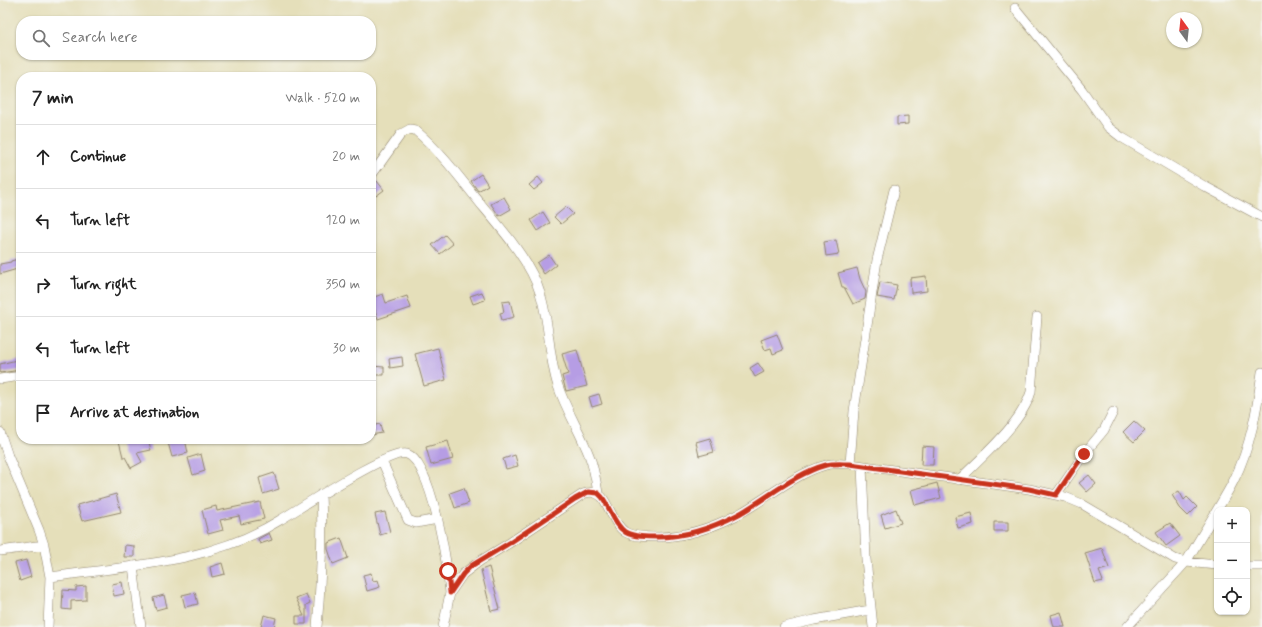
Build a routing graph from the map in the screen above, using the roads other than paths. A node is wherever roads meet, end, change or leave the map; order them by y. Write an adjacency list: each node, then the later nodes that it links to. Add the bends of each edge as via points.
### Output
1 (1015, 8): 4 (street, via 1082,90 1108,127 1204,186)
2 (376, 169): 16 (street, via 401,134 410,129 415,130 464,183 516,248 540,291 558,386 589,455)
3 (894, 190): 13 (street, via 877,260 854,411)
4 (1262, 216)
5 (1037, 317): 15 (street, via 1031,392 1023,411)
6 (1262, 372): 19 (street, via 1252,431 1244,456)
7 (16, 377): 8 (street)
8 (0, 380)
9 (1113, 412): 18 (street, via 1104,430)
10 (0, 432): 11 (street)
11 (4, 457): 22 (street)
12 (382, 461): 17 (street); 21 (street, via 408,520 416,523); 21 (street, via 400,454 409,454 412,457 423,475)
13 (850, 464): 14 (street); 16 (street, via 826,465 814,469 738,514 684,535 667,537 638,536 626,532)
14 (862, 466): 15 (street); 31 (street)
15 (959, 480): 18 (street)
16 (598, 493): 30 (street, via 583,494 480,561 463,574)
17 (321, 494): 26 (street, via 278,522 232,543 206,552); 34 (street, via 322,553)
18 (1056, 495): 24 (street, via 1082,504 1164,554)
19 (1219, 507)
20 (1214, 515): 24 (street)
21 (438, 519): 30 (street, via 446,553)
22 (44, 545): 23 (street); 29 (street)
23 (0, 551)
24 (1186, 562): 25 (street); 38 (street)
25 (1214, 565)
26 (133, 566): 29 (street); 33 (street)
27 (1250, 566): 28 (street)
28 (1262, 566)
29 (50, 577): 32 (street)
30 (450, 593): 35 (street)
31 (870, 610): 36 (street); 37 (street)
32 (48, 627)
33 (141, 627)
34 (317, 627)
35 (443, 627)
36 (784, 627)
37 (873, 627)
38 (1127, 627)

